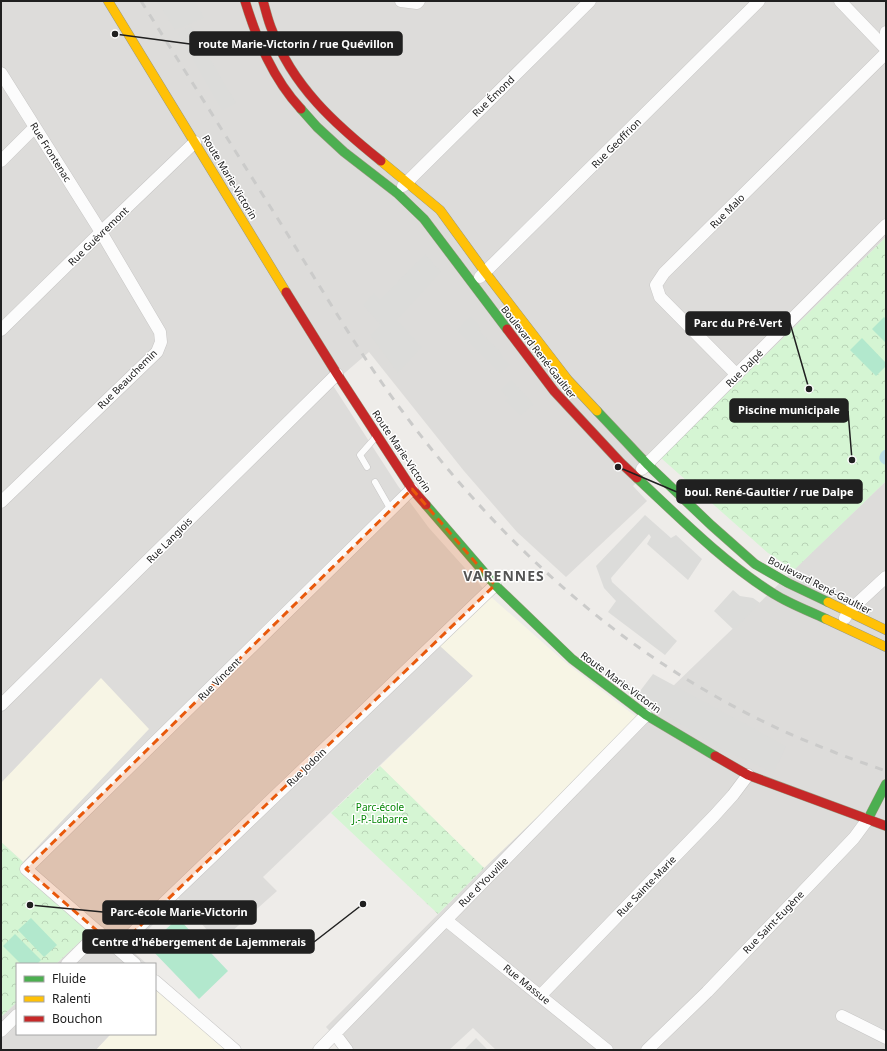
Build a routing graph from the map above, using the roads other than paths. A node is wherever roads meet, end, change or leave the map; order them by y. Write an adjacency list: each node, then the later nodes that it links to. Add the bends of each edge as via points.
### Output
1 (108, 1): 15 (street, Route Marie-Victorin)
2 (245, 1): 18 (street, Boulevard René-Gaultier, via 254,31 272,70 293,101 344,152)
3 (263, 1): 17 (street, Boulevard René-Gaultier, via 272,31 287,62 308,93 355,140)
4 (401, 1): 5 (street)
5 (419, 1)
6 (590, 1): 17 (street, Rue Émond)
7 (759, 1): 21 (street, Rue Geoffrion)
8 (840, 1): 11 (street)
9 (886, 32): 10 (street)
10 (886, 36)
11 (886, 49)
12 (886, 53): 25 (street, Rue Malo, via 664,273 656,285 660,297)
13 (1, 73): 14 (street, Rue Frontenac)
14 (35, 127): 16 (street); 20 (street, Rue Frontenac)
15 (196, 142): 20 (street, Rue Guèvremont); 24 (street, Route Marie-Victorin)
16 (1, 161)
17 (407, 181): 18 (street, Rue Émond); 21 (street, Boulevard René-Gaultier, via 440,210)
18 (397, 193): 22 (street, Boulevard René-Gaultier, via 424,219)
19 (886, 225): 25 (street, Rue Dalpé)
20 (101, 232): 23 (street, Rue Guèvremont); 32 (street, Rue Beauchemin, via 160,332 157,352)
21 (485, 272): 22 (street, Rue Geoffrion); 27 (street, Boulevard René-Gaultier, via 568,380)
22 (473, 284): 29 (street, Boulevard René-Gaultier, via 554,392)
23 (1, 330)
24 (337, 374): 26 (street, Route Marie-Victorin); 42 (street, Rue Langlois)
25 (737, 375): 27 (street, Rue Dalpé)
26 (378, 436): 28 (lane, via 360,455); 31 (street, Route Marie-Victorin)
27 (647, 464): 29 (street, Rue Dalpé); 34 (street, Boulevard René-Gaultier)
28 (367, 467)
29 (634, 476): 35 (street, Boulevard René-Gaultier)
30 (375, 482): 33 (lane)
31 (412, 489): 33 (street, Rue Vincent); 37 (street, Route Marie-Victorin)
32 (1, 502)
33 (391, 510): 49 (street, Rue Vincent, via 26,870)
34 (755, 564): 35 (street); 38 (street, Boulevard René-Gaultier)
35 (746, 575): 39 (street, Boulevard René-Gaultier, via 775,595)
36 (886, 577): 38 (street)
37 (495, 585): 43 (street, Route Marie-Victorin, via 572,659); 50 (street, Rue Jodoin)
38 (848, 612): 39 (street); 40 (street, Boulevard René-Gaultier)
39 (840, 626): 41 (street, Boulevard René-Gaultier)
40 (886, 630)
41 (886, 647)
42 (1, 705)
43 (646, 716): 44 (street, Route Marie-Victorin); 48 (street, Rue d'Youville)
44 (748, 775): 46 (street, Route Marie-Victorin); 54 (street, Rue Sainte-Marie, via 714,816)
45 (886, 784): 46 (street, Rue Saint-Eugène)
46 (868, 819): 47 (street, Route Marie-Victorin); 64 (street, Rue Saint-Eugène, via 854,838 707,992)
47 (886, 826)
48 (446, 920): 54 (street, Rue Massue); 58 (street, Rue d'Youville)
49 (99, 932): 50 (street); 51 (street)
50 (117, 948): 52 (street)
51 (68, 963)
52 (135, 963)
53 (156, 982): 60 (street)
54 (541, 995): 63 (street, Rue Massue)
55 (16, 1016): 57 (street)
56 (842, 1016): 59 (street)
57 (1, 1031)
58 (335, 1034): 61 (street, Rue d'Youville); 62 (street)
59 (886, 1038)
60 (235, 1050)
61 (319, 1050)
62 (347, 1050)
63 (607, 1050)
64 (647, 1050)

